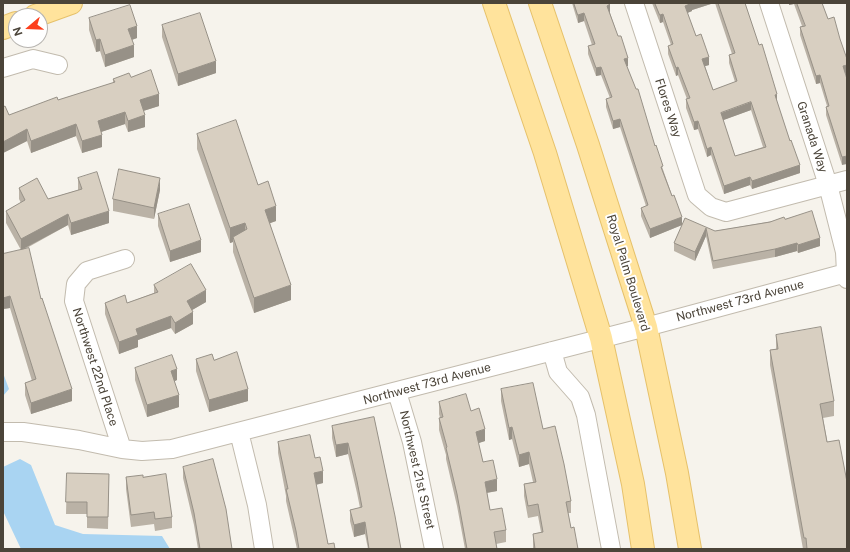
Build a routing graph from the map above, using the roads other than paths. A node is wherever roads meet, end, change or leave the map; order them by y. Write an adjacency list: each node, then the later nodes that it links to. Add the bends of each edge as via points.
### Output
1 (71, 3): 6 (main road)
2 (494, 3): 14 (main road, via 545,153)
3 (540, 3): 13 (main road, Royal Palm Boulevard)
4 (634, 3): 10 (street, Flores Way, via 697,196 711,207 726,212)
5 (769, 3): 10 (street, Granada Way)
6 (48, 11)
7 (58, 65): 8 (street, via 33,58)
8 (3, 68)
9 (847, 180): 10 (street)
10 (828, 185): 12 (street, Granada Way, via 845,252)
11 (125, 259): 19 (street, Northwest 22nd Place, via 87,271 76,284 74,301)
12 (846, 276): 13 (street, Northwest 73rd Avenue)
13 (646, 327): 14 (street, Northwest 73rd Avenue); 24 (main road, Royal Palm Boulevard, via 677,473)
14 (602, 338): 15 (street, Northwest 73rd Avenue); 23 (main road, via 633,484)
15 (552, 351): 16 (street, Northwest 73rd Avenue); 22 (street, via 558,372 580,397 586,416)
16 (397, 392): 18 (street, Northwest 73rd Avenue); 21 (street, Northwest 21st Street, via 412,442)
17 (3, 432): 19 (street, Northwest 73rd Avenue, via 24,432)
18 (239, 432): 19 (street, Northwest 73rd Avenue, via 172,449); 20 (street, via 257,506)
19 (122, 449)
20 (264, 549)
21 (434, 549)
22 (611, 549)
23 (643, 549)
24 (690, 549)

